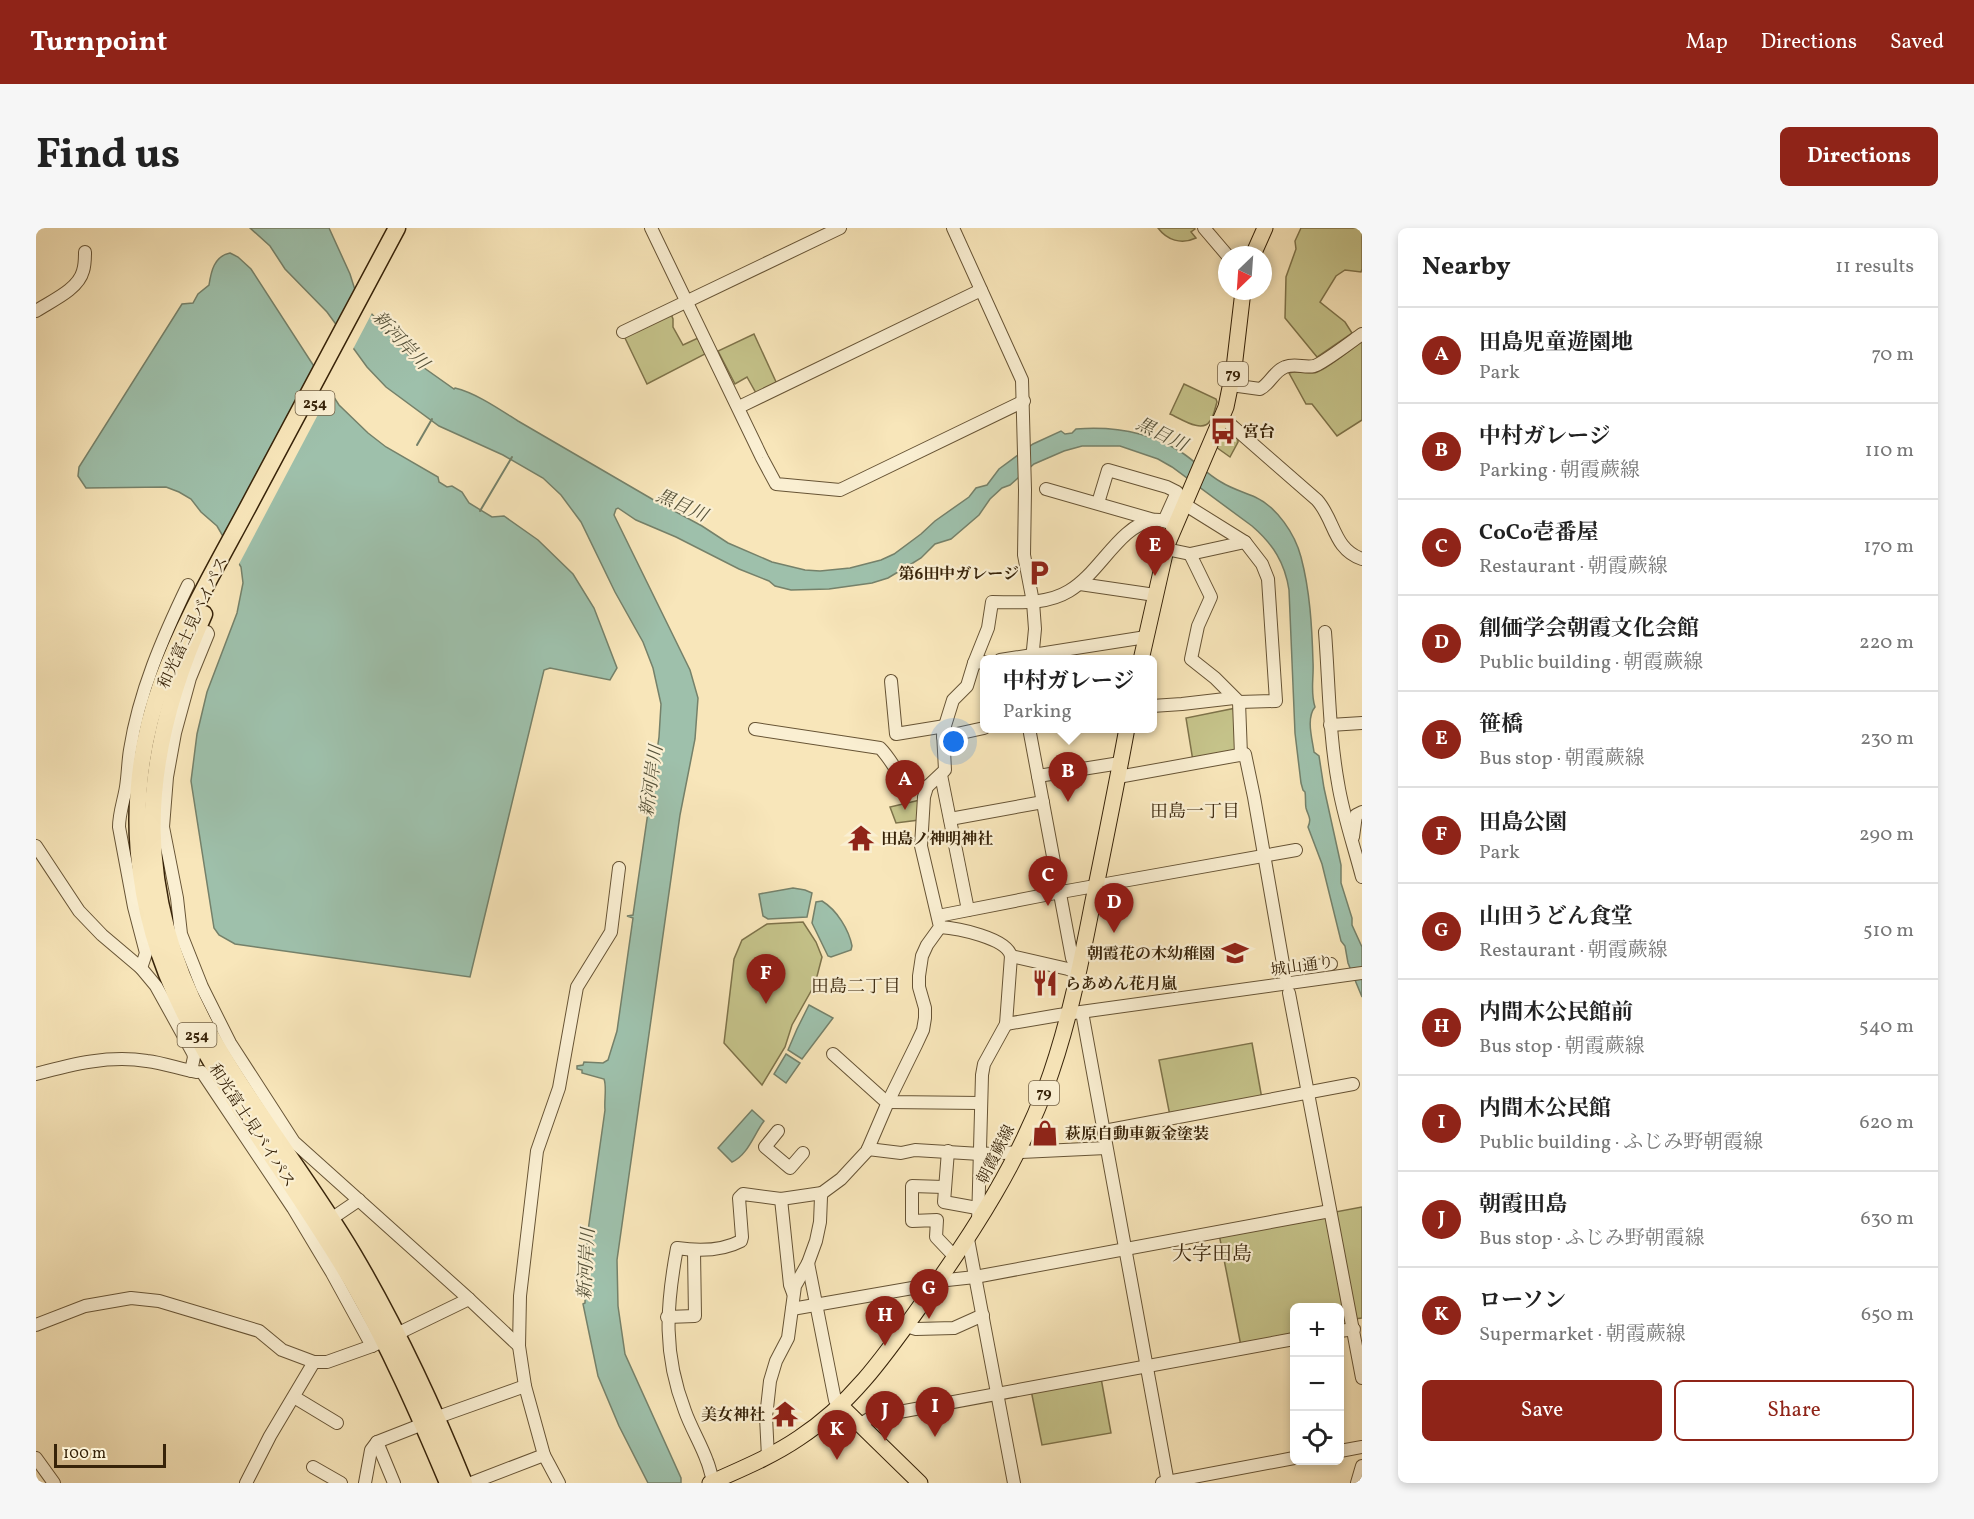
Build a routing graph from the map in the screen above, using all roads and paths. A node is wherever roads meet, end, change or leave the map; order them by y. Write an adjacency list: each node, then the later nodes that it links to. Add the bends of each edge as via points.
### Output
1 (651, 228): 12 (street)
2 (840, 228): 12 (street)
3 (953, 228): 10 (street)
4 (1204, 228): 7 (street)
5 (1265, 228): 8 (main road)
6 (399, 234): 77 (highway, 和光富士見バイパス / 254, via 229,554 172,695 157,760 152,815 157,883 169,938 197,1009)
7 (1219, 246)
8 (1257, 246)
9 (85, 252): 13 (street, via 79,281)
10 (981, 290): 17 (street, via 1021,377); 18 (street)
11 (1242, 300): 16 (main road, 79)
12 (686, 301): 14 (street); 18 (street)
13 (36, 311)
14 (623, 332)
15 (1362, 334): 16 (street, via 1312,367 1296,364 1279,370 1260,389)
16 (1231, 386): 19 (main road, 79)
17 (1024, 401): 18 (street, via 840,490 776,484); 31 (street, via 1024,555)
18 (739, 406)
19 (1222, 417): 21 (main road, 79); 27 (street, via 1317,500 1337,541)
20 (1046, 489): 22 (street)
21 (1185, 501): 23 (main road, 79); 24 (street)
22 (1098, 503): 23 (street); 23 (street, via 1108,470 1176,492)
23 (1165, 522): 25 (main road, 79); 28 (street, via 1138,525 1127,533)
24 (1245, 543): 26 (street); 41 (street, via 1262,564 1268,579 1276,701)
25 (1166, 549): 26 (street); 30 (main road, 79)
26 (1190, 554): 41 (street, via 1211,597 1198,626 1191,659)
27 (1362, 559)
28 (1080, 584): 30 (street); 31 (street, via 1060,596)
29 (188, 585): 70 (street, via 141,699 119,814 118,827 146,953)
30 (1155, 595): 34 (main road, 79)
31 (1033, 602): 35 (street, via 992,602); 36 (street)
32 (207, 632): 94 (street, via 178,717 164,797 164,827 181,934 230,1043 289,1136)
33 (1325, 632): 44 (street)
34 (1146, 637): 37 (street); 38 (main road, 79)
35 (981, 655)
36 (1033, 655)
37 (1044, 655)
38 (1142, 655)
39 (979, 663): 47 (street, via 967,686 953,700)
40 (891, 681): 47 (street, via 896,734)
41 (1236, 700): 42 (street); 50 (street)
42 (1157, 706)
43 (1362, 723): 44 (street)
44 (1330, 725): 58 (street, via 1343,810)
45 (755, 729): 54 (street, via 880,748 902,779 914,787)
46 (980, 729): 47 (street)
47 (944, 731): 52 (street, via 945,770)
48 (1030, 733): 53 (street)
49 (1126, 733): 51 (main road, 朝霞蕨線 / 79)
50 (1241, 755): 51 (street); 61 (street, via 1245,754)
51 (1119, 770): 53 (street); 64 (main road, 朝霞蕨線 / 79)
52 (941, 775): 54 (street); 57 (street)
53 (1038, 776): 55 (street)
54 (927, 787): 67 (street, via 921,846)
55 (1043, 802): 57 (street); 65 (street)
56 (1362, 812): 58 (street, via 1356,815)
57 (950, 819): 66 (street)
58 (1352, 841): 63 (street)
59 (36, 846): 70 (street, via 79,911)
60 (1296, 850): 61 (street)
61 (1263, 856): 64 (street); 69 (street, via 1285,973)
62 (619, 868): 118 (street, via 611,932 577,987 559,1088 537,1151 520,1296)
63 (1362, 877)
64 (1096, 887): 65 (street); 71 (main road, 朝霞蕨線 / 79)
65 (1060, 892): 66 (street); 71 (street)
66 (968, 910): 67 (street)
67 (939, 922): 68 (street, via 1005,947); 81 (street, via 922,956 919,976 925,1008 923,1030)
68 (1011, 956): 71 (street); 75 (street)
69 (1331, 964)
70 (141, 968): 77 (street, via 162,995 194,1057)
71 (1078, 973): 74 (main road, 朝霞蕨線 / 79)
72 (1362, 973): 74 (street, 城山通り)
73 (1289, 993): 80 (street)
74 (1075, 1013): 75 (street, 城山通り); 84 (street); 89 (main road, 朝霞蕨線 / 79)
75 (1006, 1024): 82 (street, via 984,1064)
76 (833, 1054): 81 (street)
77 (208, 1068): 78 (street, via 114,1059); 97 (highway, 和光富士見バイパス / 254); 116 (highway, 和光富士見バイパス / 254, via 342,1265)
78 (36, 1074)
79 (1353, 1084): 80 (street)
80 (1309, 1093): 84 (street); 96 (street)
81 (888, 1102): 82 (street); 86 (street)
82 (981, 1103): 90 (street)
83 (778, 1131): 88 (street, via 765,1147 790,1168)
84 (1104, 1131): 85 (street)
85 (1107, 1148): 89 (street); 100 (street)
86 (868, 1149): 87 (street, via 901,1153); 92 (street, via 841,1179)
87 (948, 1151): 90 (street); 91 (street)
88 (803, 1152)
89 (1017, 1153): 90 (street); 98 (main road, 朝霞蕨線 / 79)
90 (980, 1154): 95 (street)
91 (944, 1187): 95 (street, via 944,1202); 102 (street, via 912,1186 912,1221 937,1220 936,1237)
92 (822, 1193): 93 (street); 103 (street, via 820,1222)
93 (781, 1199): 101 (street, via 743,1194 741,1241); 106 (street)
94 (358, 1200): 97 (street); 107 (street)
95 (977, 1208): 98 (street)
96 (1330, 1211): 100 (street); 114 (street)
97 (331, 1219): 116 (highway, 和光富士見バイパス / 254, via 353,1254)
98 (978, 1224): 99 (main road, 朝霞蕨線 / 79)
99 (968, 1239): 102 (main road, 朝霞蕨線 / 79); 104 (street)
100 (1125, 1249): 104 (street); 120 (street)
101 (694, 1251): 111 (street, via 677,1248); 111 (street, via 695,1316)
102 (955, 1257): 105 (main road, 朝霞蕨線 / 79)
103 (808, 1263): 106 (street); 108 (street)
104 (975, 1277): 105 (street); 110 (street)
105 (934, 1286): 108 (street); 113 (main road, 朝霞蕨線 / 79)
106 (793, 1293): 109 (street)
107 (469, 1299): 116 (street); 118 (street)
108 (817, 1305): 109 (street); 125 (street, via 835,1400)
109 (792, 1310): 133 (street, via 788,1338 774,1366 767,1395)
110 (983, 1315): 113 (street, via 954,1329); 123 (street)
111 (668, 1317): 147 (street, via 677,1387 708,1461)
112 (36, 1325): 119 (street, via 85,1306 131,1298 159,1301 259,1331 282,1350)
113 (906, 1326): 125 (main road, 朝霞蕨線 / 79)
114 (1354, 1329): 115 (street); 121 (street)
115 (1344, 1330)
116 (384, 1340): 119 (street, via 327,1362); 126 (highway, 和光富士見バイパス / 254)
117 (1290, 1340): 120 (street)
118 (519, 1346): 122 (street)
119 (314, 1362): 124 (street)
120 (1148, 1366): 123 (street); 150 (street)
121 (1362, 1378)
122 (525, 1386): 126 (street); 132 (street)
123 (998, 1394): 128 (street, via 872,1417); 149 (street)
124 (294, 1397): 127 (street); 139 (street)
125 (841, 1406): 128 (main road); 133 (main road, 朝霞蕨線 / 79, via 801,1438)
126 (430, 1421): 129 (street); 143 (highway, 和光富士見バイパス / 254); 144 (highway, 和光富士見バイパス / 254)
127 (337, 1423)
128 (859, 1425): 148 (main road)
129 (377, 1442): 141 (street, via 369,1456); 142 (street)
130 (1362, 1447): 131 (street)
131 (1344, 1450)
132 (544, 1455): 145 (street); 146 (street)
133 (768, 1457): 147 (main road, 朝霞蕨線 / 79)
134 (36, 1458): 138 (street)
135 (1290, 1459): 150 (street)
136 (1362, 1466): 151 (street)
137 (313, 1467): 140 (street)
138 (54, 1483)
139 (246, 1483)
140 (341, 1483)
141 (365, 1483)
142 (394, 1483)
143 (448, 1483)
144 (464, 1483)
145 (471, 1483)
146 (559, 1483)
147 (712, 1483)
148 (920, 1483)
149 (1014, 1483)
150 (1166, 1483)
151 (1357, 1483)

